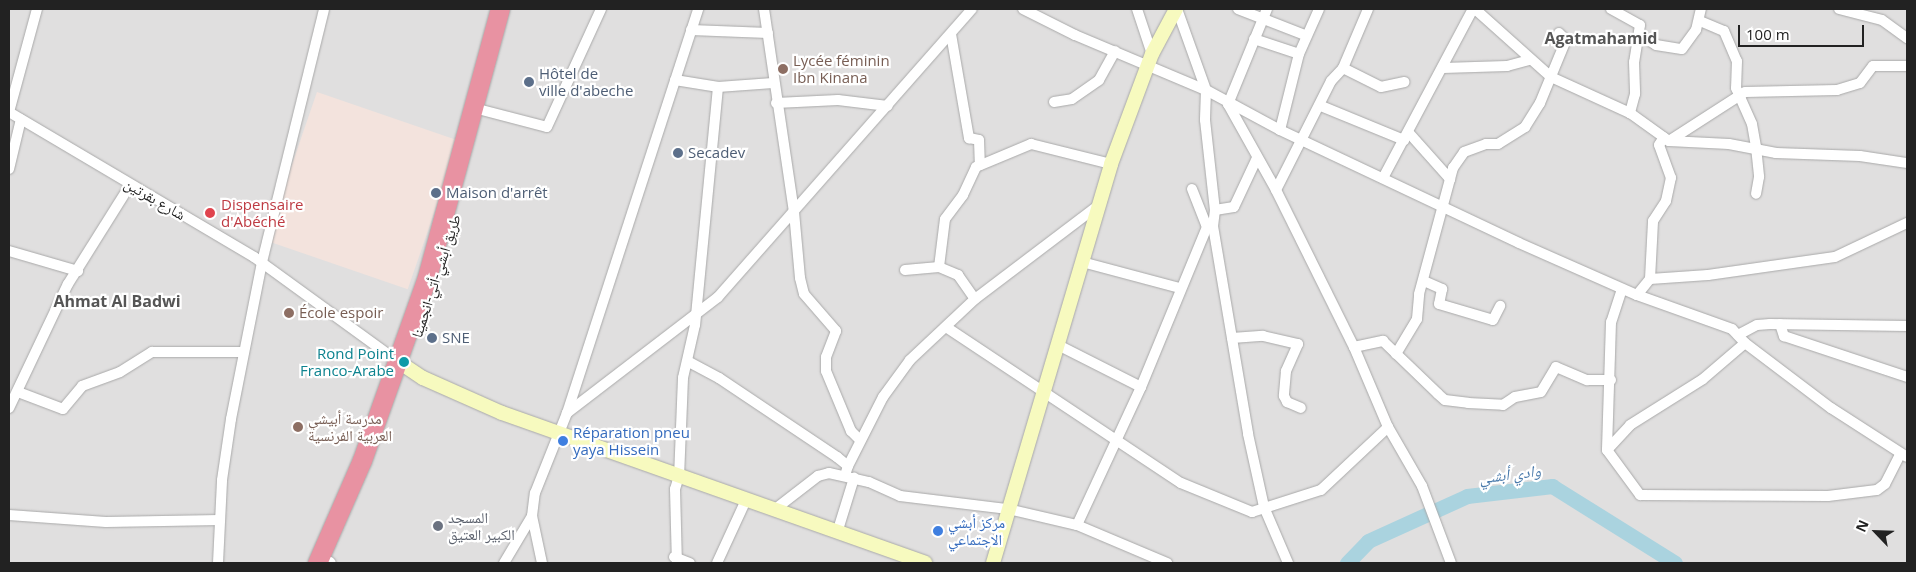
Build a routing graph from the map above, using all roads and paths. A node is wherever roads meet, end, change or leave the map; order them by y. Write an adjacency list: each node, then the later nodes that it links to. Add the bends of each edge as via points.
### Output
1 (324, 9): 79 (street)
2 (500, 9): 39 (highway)
3 (511, 9): 39 (highway)
4 (601, 9): 52 (street, via 547,127)
5 (698, 9): 24 (street)
6 (764, 9): 25 (street)
7 (972, 9): 27 (street)
8 (1023, 9): 32 (street)
9 (1137, 9): 34 (street)
10 (1176, 9): 34 (street); 45 (street)
11 (1238, 9): 21 (street)
12 (1267, 9): 21 (street)
13 (1319, 9): 28 (street)
14 (1368, 9): 37 (street)
15 (1474, 9): 35 (street); 38 (street)
16 (1611, 9): 29 (street, via 1640,24)
17 (1701, 9): 23 (street)
18 (1839, 9): 22 (street)
19 (1881, 9): 22 (street)
20 (33, 10): 53 (street)
21 (1263, 20): 28 (street); 31 (street)
22 (1882, 20): 30 (street)
23 (1700, 21): 29 (street, via 1682,49 1656,45); 46 (street, via 1717,27 1729,39 1737,61)
24 (691, 30): 25 (street); 41 (street)
25 (768, 33): 43 (street)
26 (1559, 33): 40 (street, via 1566,40)
27 (951, 34): 50 (street); 64 (street, via 969,138 979,140)
28 (1305, 35): 33 (street)
29 (1639, 35): 54 (street, via 1634,62 1635,94)
30 (1907, 38)
31 (1254, 39): 33 (street); 49 (street)
32 (1114, 51): 34 (street); 47 (street, via 1093,84 1072,99)
33 (1299, 54): 56 (street)
34 (1150, 60): 45 (street); 63 (street)
35 (1530, 60): 38 (street, via 1507,66); 40 (street)
36 (1907, 66): 46 (street, via 1874,66 1860,83 1837,90 1746,92)
37 (1343, 68): 42 (street, via 1380,87); 51 (street, via 1331,81)
38 (1443, 68): 57 (street)
39 (486, 77): 52 (highway)
40 (1552, 77): 54 (street); 67 (street, via 1525,127 1498,144 1486,144 1464,152)
41 (675, 80): 44 (street); 110 (street)
42 (1404, 82)
43 (773, 83): 44 (street); 48 (street)
44 (718, 87): 91 (street)
45 (1206, 90): 49 (street); 74 (street, via 1205,120)
46 (1738, 95): 58 (street); 60 (street, via 1752,124)
47 (1054, 102)
48 (776, 103): 50 (street, via 838,100); 75 (street)
49 (1228, 104): 56 (street); 61 (street)
50 (888, 106): 75 (street)
51 (1321, 106): 57 (street); 59 (street)
52 (478, 109): 102 (highway, via 453,206)
53 (9, 112): 55 (street, شارع بقرتين)
54 (1630, 113): 58 (street)
55 (20, 119): 65 (street); 68 (street, شارع بقرتين)
56 (1280, 130): 59 (street)
57 (1406, 136): 66 (street); 67 (street)
58 (1666, 139): 60 (street); 84 (street, via 1659,144 1671,178 1668,196 1654,221)
59 (1301, 140): 66 (street); 70 (street)
60 (1756, 148): 62 (street, via 1776,153 1829,153); 71 (street, via 1759,177)
61 (1257, 158): 70 (street); 74 (street, via 1234,207)
62 (1907, 163)
63 (1111, 164): 64 (street, via 1032,144); 72 (street)
64 (980, 165): 81 (street, via 970,174 963,195 945,219)
65 (9, 169)
66 (1383, 178): 73 (street)
67 (1450, 179): 73 (street)
68 (130, 185): 79 (street, شارع بقرتين); 83 (street)
69 (1192, 188): 77 (street)
70 (1276, 190): 98 (street)
71 (1756, 194)
72 (1098, 205): 80 (street); 89 (street)
73 (1444, 208): 85 (street); 87 (street)
74 (1216, 210): 77 (street)
75 (794, 212): 91 (street, via 718,297); 113 (street, via 804,294 836,331 826,357 826,371 851,431)
76 (1907, 222): 84 (street, via 1835,257 1708,275)
77 (1210, 227): 86 (street); 95 (street)
78 (9, 251): 83 (street)
79 (262, 262): 99 (street); 102 (street, شارع بقرتين)
80 (1082, 262): 86 (street); 97 (street)
81 (939, 267): 82 (street); 89 (street, via 958,275)
82 (905, 270)
83 (78, 271): 106 (street, via 68,284)
84 (1650, 279): 88 (street)
85 (1424, 281): 90 (street, via 1442,289 1439,304 1493,320); 100 (street, via 1417,319)
86 (1180, 288): 105 (street)
87 (1622, 288): 88 (street); 104 (street, via 1611,322)
88 (1637, 295): 96 (street, via 1732,329)
89 (975, 299): 94 (street)
90 (1500, 306)
91 (693, 318): 101 (street); 110 (street)
92 (1780, 324): 93 (street); 96 (street, via 1757,325); 103 (street, via 1784,336)
93 (1907, 326)
94 (946, 327): 107 (street); 113 (street, via 910,360 894,380)
95 (1232, 338): 109 (street, via 1263,336 1298,344 1286,371 1284,396 1287,402); 120 (street)
96 (1741, 339): 115 (street, via 1703,379 1630,425); 116 (street)
97 (1058, 345): 105 (street); 107 (street)
98 (1354, 347): 100 (street, via 1380,340); 111 (street)
99 (244, 352): 106 (street, via 152,352 120,372 82,386 63,410); 125 (street, via 222,480)
100 (1396, 354): 104 (street, via 1445,400 1503,405 1515,397 1540,392 1556,367 1587,380)
101 (689, 362): 117 (street, via 740,390); 118 (street, via 683,378)
102 (401, 364): 112 (street, via 502,413); 131 (highway, via 362,460)
103 (1907, 377)
104 (1611, 380): 115 (street)
105 (1141, 387): 114 (street)
106 (18, 392): 108 (street)
107 (1044, 393): 114 (street); 121 (street)
108 (9, 408)
109 (1301, 408)
110 (567, 413): 112 (street)
111 (1388, 427): 120 (street, via 1321,490); 140 (street, via 1422,486)
112 (558, 433): 118 (street); 124 (street, via 535,493)
113 (859, 439): 117 (street)
114 (1118, 441): 120 (street, via 1181,483 1217,500 1252,512); 126 (street)
115 (1607, 450): 116 (street, via 1636,491 1645,496 1682,493 1828,496 1878,490)
116 (1904, 456)
117 (849, 473): 121 (street, via 900,496); 122 (street, via 818,476); 127 (street)
118 (679, 476): 119 (street); 128 (street, via 675,489)
119 (746, 500): 122 (street); 135 (street)
120 (1264, 507): 139 (street)
121 (1008, 508): 126 (street); 137 (street)
122 (774, 510): 127 (street)
123 (9, 515): 125 (street, via 106,522)
124 (532, 516): 132 (street); 133 (street)
125 (220, 520): 130 (street)
126 (1077, 525): 138 (street)
127 (837, 533): 129 (street)
128 (675, 560): 134 (street)
129 (910, 560): 136 (street)
130 (218, 563)
131 (327, 563)
132 (504, 563)
133 (542, 563)
134 (690, 563)
135 (717, 563)
136 (925, 563)
137 (992, 563)
138 (1167, 563)
139 (1288, 563)
140 (1451, 563)

